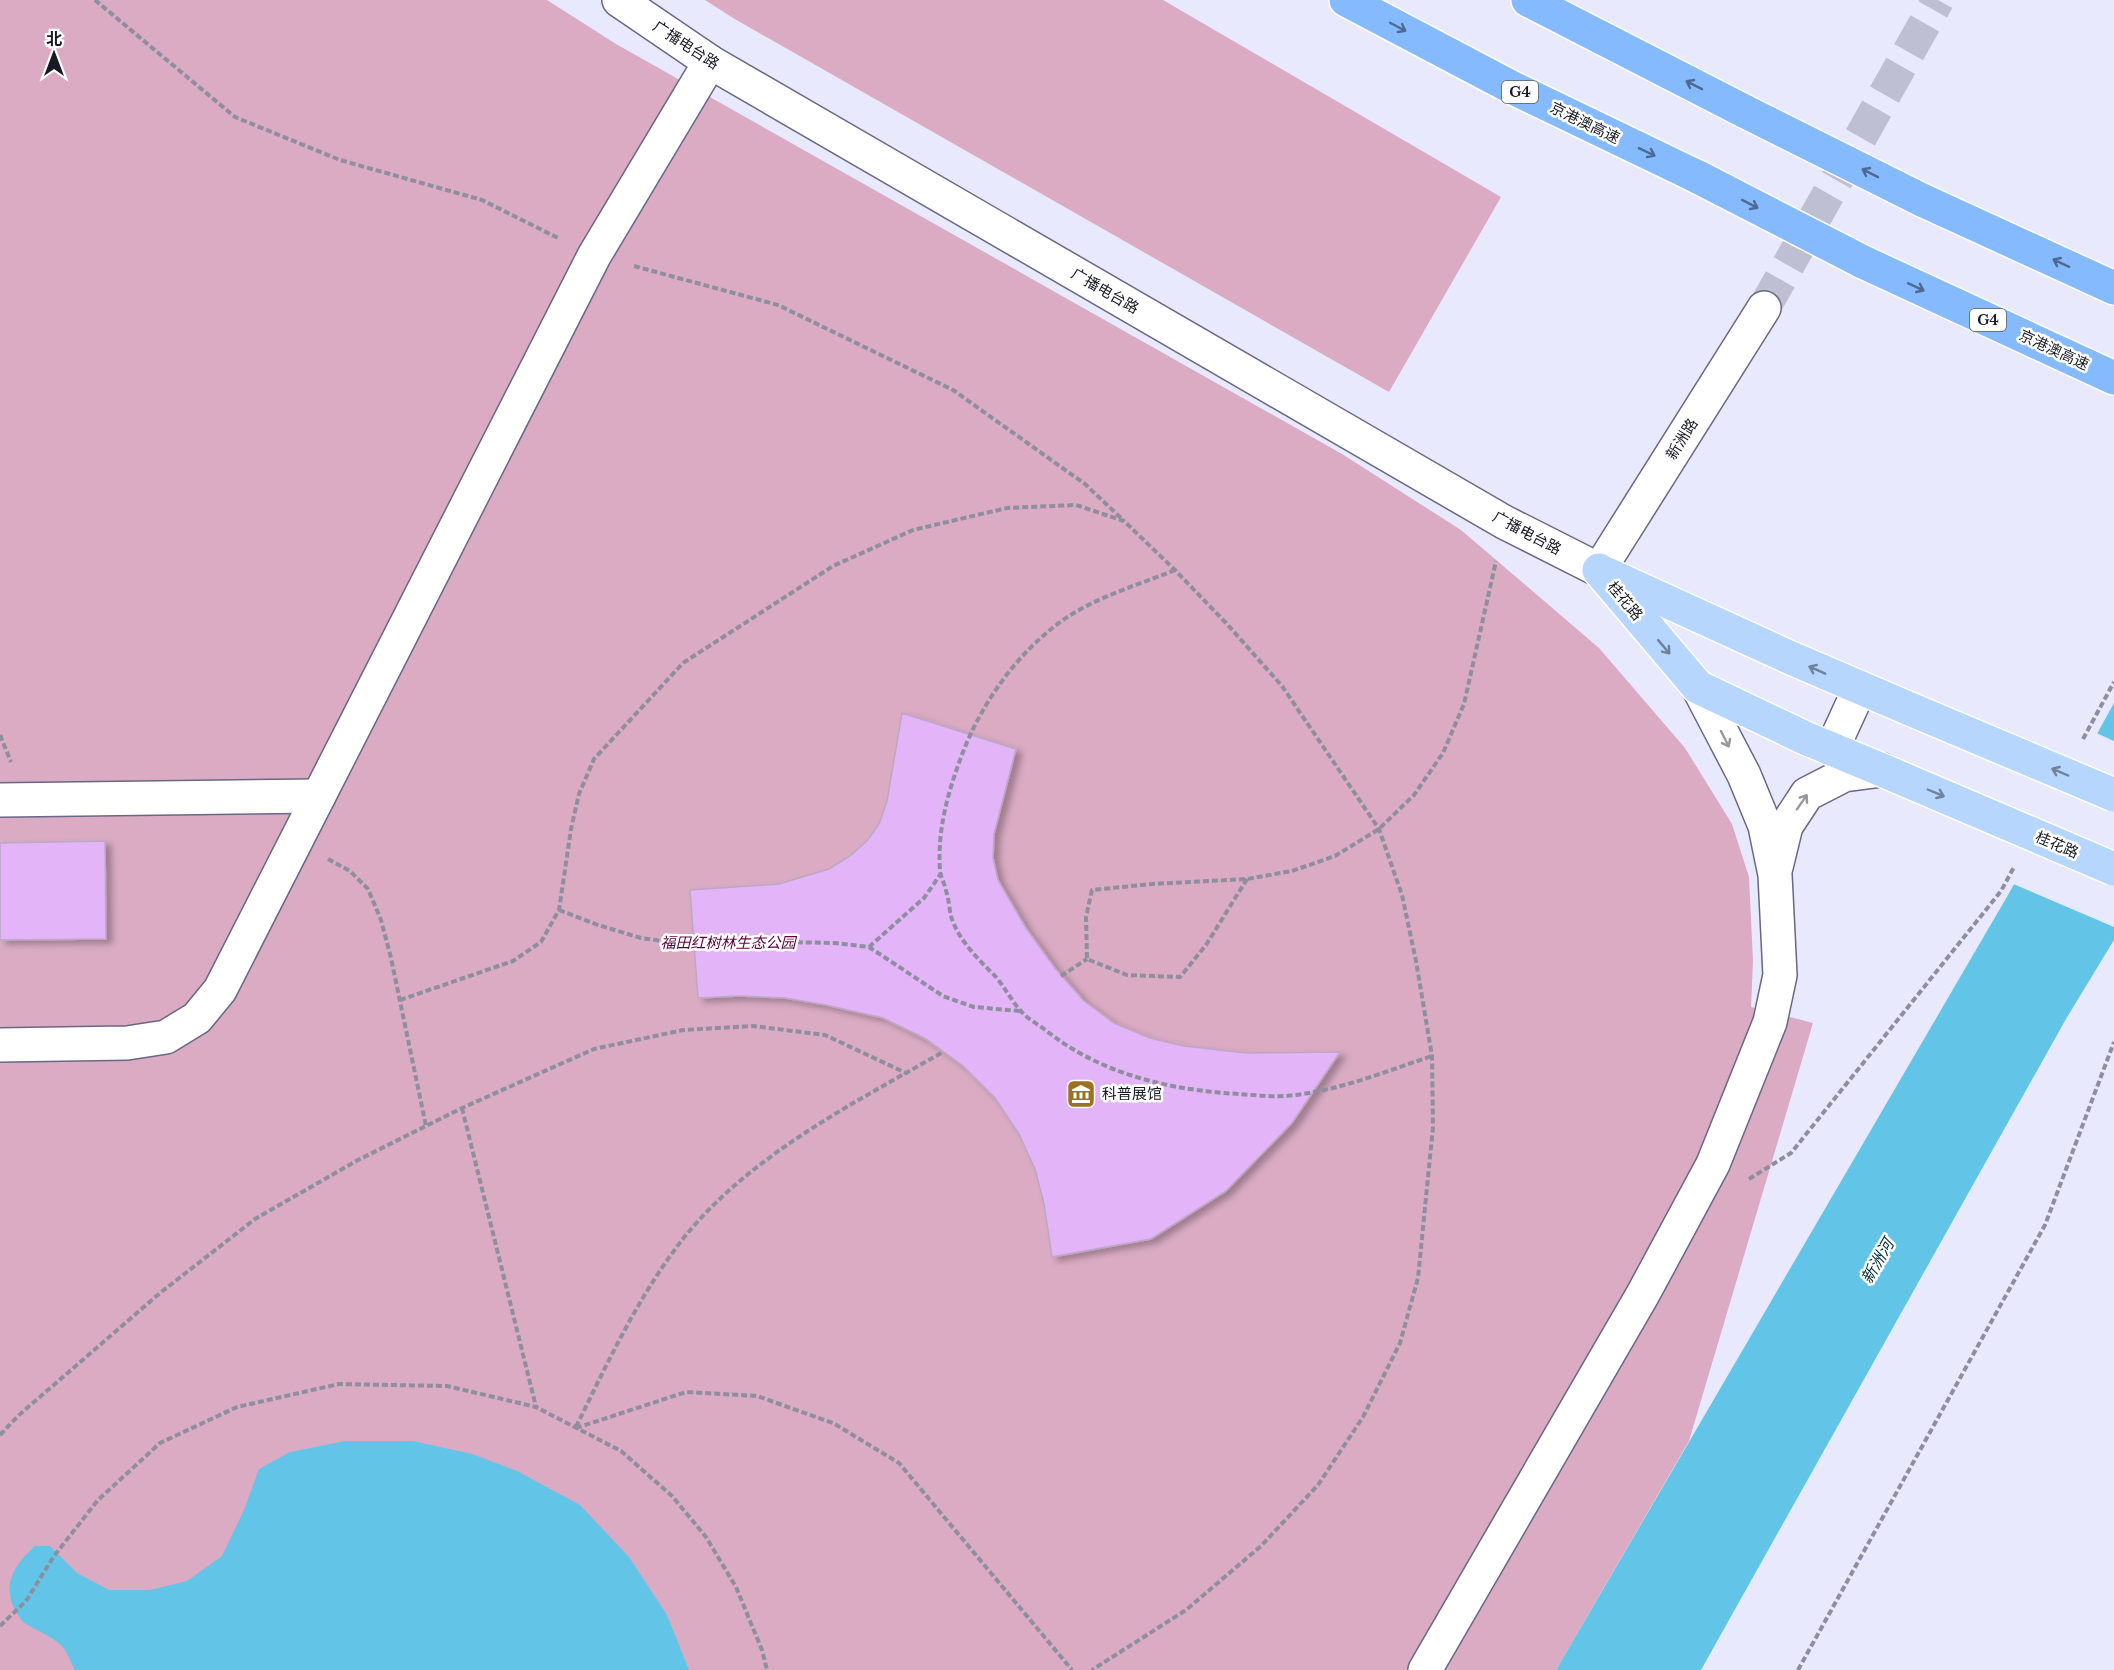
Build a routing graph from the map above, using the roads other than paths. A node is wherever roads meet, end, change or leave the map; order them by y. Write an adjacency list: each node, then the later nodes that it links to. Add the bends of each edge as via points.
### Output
1 (619, 0): 4 (street, 广播电台路)
2 (1346, 0): 7 (highway, 京港澳高速 / G4, one-way to 7, bridge, via 1513,88 1863,262)
3 (1528, 0): 5 (highway, one-way to 3, bridge, via 1922,200)
4 (710, 62): 8 (street, 广播电台路, via 1504,522); 14 (street, via 594,256)
5 (2114, 288)
6 (1764, 308): 8 (street, 新洲路)
7 (2114, 378)
8 (1599, 570): 9 (main road, 桂花路, one-way to 9); 10 (main road, 桂花路, one-way to 8)
9 (1698, 687): 11 (main road, 桂花路); 17 (street, one-way to 17, via 1765,826)
10 (1860, 688): 11 (street); 13 (main road, 桂花路, one-way to 10, bridge)
11 (1832, 749): 12 (main road, 桂花路)
12 (1882, 770): 16 (main road, 桂花路, one-way to 16, bridge); 17 (street, one-way to 12, via 1786,826 1807,794 1844,775)
13 (2114, 795)
14 (319, 796): 15 (street); 18 (street, via 220,990 197,1017 166,1037 127,1043)
15 (0, 800)
16 (2114, 869)
17 (1774, 875): 19 (street, via 1780,975 1770,1022 1713,1164 1643,1294)
18 (0, 1045)
19 (1425, 1670)

